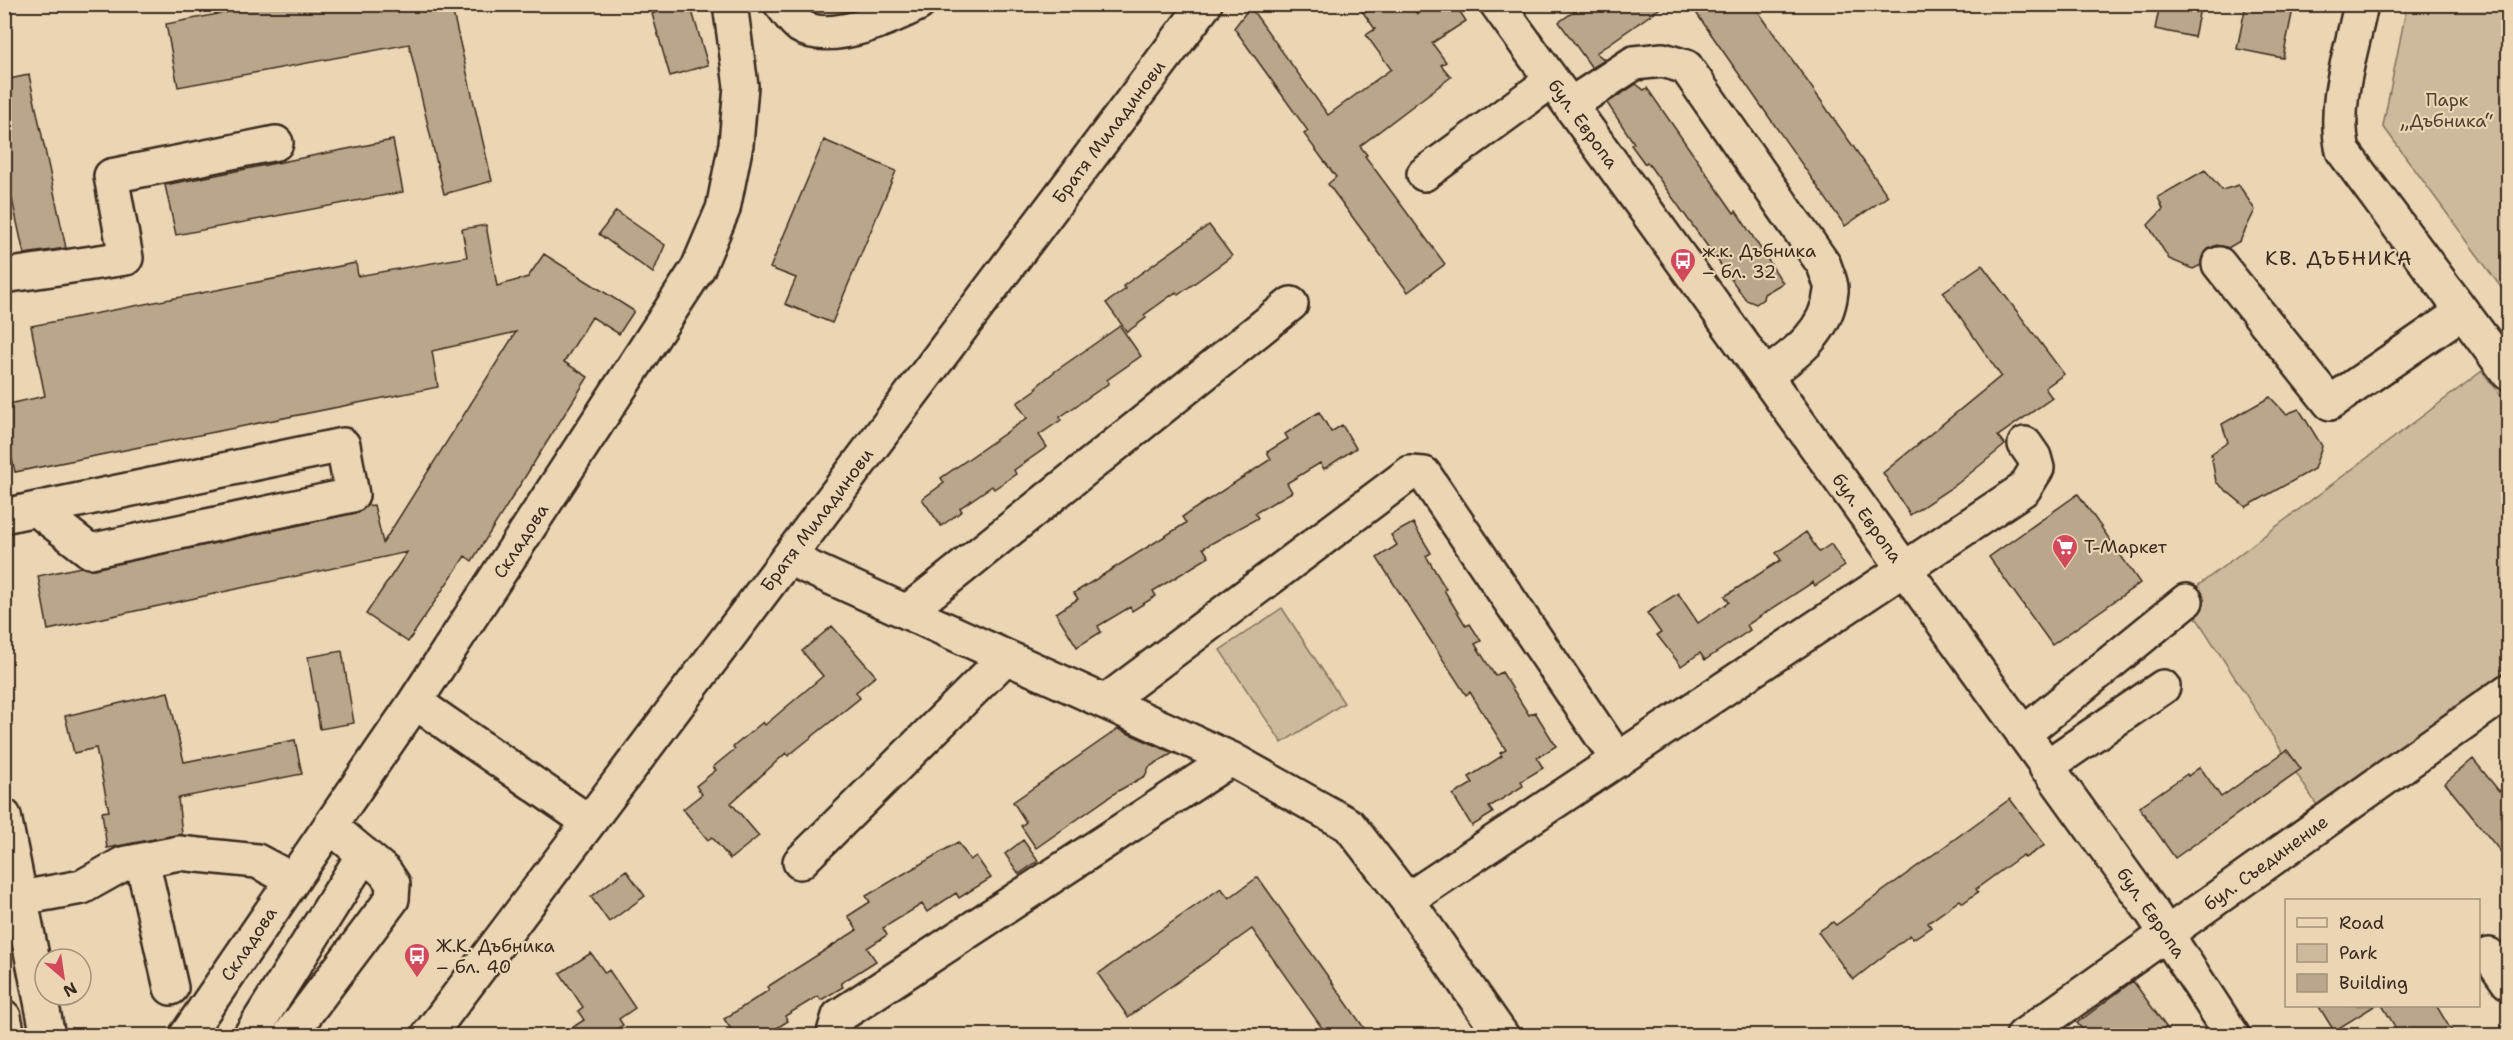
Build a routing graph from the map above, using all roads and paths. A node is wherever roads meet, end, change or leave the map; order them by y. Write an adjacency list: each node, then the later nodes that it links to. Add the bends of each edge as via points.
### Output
1 (730, 4): 25 (street, Складова, via 741,86 736,144 723,209 698,268)
2 (781, 4): 3 (street, via 800,26 824,34 887,20)
3 (918, 4)
4 (1205, 4): 19 (street, Братя Миладинови)
5 (1497, 4): 7 (street, бул. Европа)
6 (2361, 4): 13 (street, via 2341,102 2338,132 2343,151)
7 (1560, 93): 9 (street); 15 (street, бул. Европа); 15 (street, via 1634,63 1663,60 1686,67 1824,265 1832,290 1822,322 1804,347)
8 (276, 144): 11 (street, via 111,176 126,258)
9 (1424, 174)
10 (2219, 264): 13 (street, via 2330,403)
11 (4, 276)
12 (1292, 304): 22 (street)
13 (2462, 312): 14 (street)
14 (2508, 373)
15 (1765, 376): 20 (street, бул. Европа)
16 (2025, 444): 20 (street, via 2037,468 2024,489)
17 (36, 509): 17 (street, via 343,445 352,495 90,551); 18 (street)
18 (4, 516)
19 (788, 558): 22 (street); 33 (street, Братя Миладинови)
20 (1904, 569): 28 (street, бул. Европа); 30 (street)
21 (2186, 602): 28 (street)
22 (908, 611): 23 (street)
23 (1006, 657): 26 (street); 37 (street)
24 (2163, 687): 31 (street)
25 (415, 702): 33 (street); 34 (street, Складова)
26 (1105, 702): 29 (street); 30 (street, via 1410,472 1424,474)
27 (2503, 704): 41 (street, бул. Съединение)
28 (2023, 734): 31 (street, бул. Европа)
29 (1231, 759): 40 (street, via 1349,825); 50 (street, via 839,1016)
30 (1618, 760): 40 (street)
31 (2046, 766): 41 (street, бул. Европа)
32 (4, 816): 39 (street)
33 (589, 822): 49 (street, Братя Миладинови)
34 (330, 826): 35 (street); 38 (street, Складова)
35 (364, 854): 47 (street); 48 (street, via 393,884 392,899)
36 (142, 860): 38 (street, via 179,853 257,861); 39 (street, via 123,864 82,887); 44 (street)
37 (800, 862)
38 (293, 880): 46 (street, Складова)
39 (21, 898): 45 (street)
40 (1407, 900): 51 (street)
41 (2167, 934): 52 (street, бул. Съединение); 53 (street, бул. Европа)
42 (2489, 955): 43 (street)
43 (2508, 982)
44 (171, 988)
45 (48, 1035)
46 (186, 1035)
47 (250, 1035)
48 (289, 1035)
49 (428, 1035)
50 (836, 1035)
51 (1502, 1035)
52 (2023, 1035)
53 (2233, 1035)

